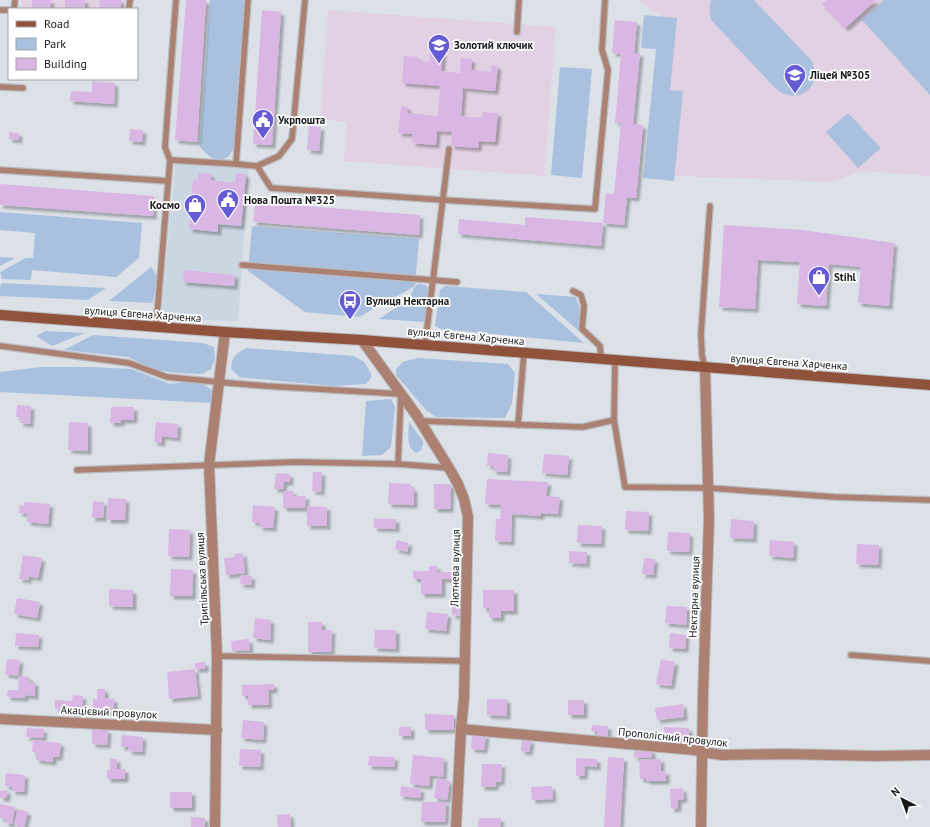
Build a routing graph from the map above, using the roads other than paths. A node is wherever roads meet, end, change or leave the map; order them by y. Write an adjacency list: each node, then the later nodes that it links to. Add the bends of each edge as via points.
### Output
1 (176, 0): 10 (lane, via 165,147)
2 (248, 0): 11 (lane)
3 (305, 0): 12 (lane, via 292,139 279,156)
4 (519, 0): 6 (lane)
5 (605, 0): 15 (lane, via 602,50 608,70 595,209)
6 (517, 32)
7 (0, 87): 8 (lane)
8 (23, 88)
9 (449, 149): 15 (lane)
10 (170, 160): 11 (lane); 14 (lane)
11 (236, 164): 12 (lane)
12 (257, 166): 15 (lane, via 271,188)
13 (0, 170): 14 (lane)
14 (168, 181): 22 (lane)
15 (442, 200): 18 (lane)
16 (710, 206): 30 (lane, via 701,334)
17 (242, 265): 18 (lane)
18 (433, 280): 19 (lane); 25 (lane)
19 (457, 282)
20 (573, 291): 28 (lane, via 581,295 584,306 582,329 600,346)
21 (0, 315): 22 (main road, вулиця Євгена Харченка)
22 (156, 327): 23 (main road, вулиця Євгена Харченка)
23 (225, 332): 24 (main road, вулиця Євгена Харченка); 31 (street, Трипільська вулиця)
24 (362, 340): 25 (main road, вулиця Євгена Харченка); 33 (street, Лютнева вулиця)
25 (425, 345): 27 (main road, вулиця Євгена Харченка)
26 (0, 346): 31 (lane, via 129,362 167,377)
27 (524, 352): 28 (main road, вулиця Євгена Харченка); 36 (lane)
28 (601, 359): 29 (main road, вулиця Євгена Харченка)
29 (615, 360): 30 (main road, вулиця Євгена Харченка); 34 (lane)
30 (705, 368): 32 (main road, вулиця Євгена Харченка); 41 (street, Нектарна вулиця)
31 (218, 382): 33 (lane); 38 (street, Трипільська вулиця)
32 (930, 385)
33 (401, 394): 35 (street, Лютнева вулиця); 37 (lane)
34 (614, 420): 36 (lane, via 583,427); 41 (lane, via 624,487)
35 (420, 421): 36 (lane); 39 (street, Лютнева вулиця)
36 (518, 425)
37 (398, 464): 38 (lane, via 295,462); 39 (lane)
38 (209, 465): 40 (lane); 43 (street, Трипільська вулиця)
39 (449, 468): 45 (street, Лютнева вулиця, via 464,499 468,517)
40 (77, 470)
41 (709, 488): 42 (lane, via 835,498); 50 (street, Нектарна вулиця)
42 (930, 500)
43 (217, 656): 45 (lane); 49 (street, Трипільська вулиця)
44 (850, 656): 46 (lane)
45 (465, 661): 48 (street, Лютнева вулиця)
46 (930, 661)
47 (0, 719): 49 (street, Акацієвий провулок)
48 (461, 729): 50 (street, Прополісний провулок); 53 (street, Лютнева вулиця)
49 (217, 730): 52 (street, Трипільська вулиця)
50 (702, 752): 51 (street, Прополісний провулок, via 722,755); 54 (street, Нектарна вулиця)
51 (930, 755)
52 (216, 827)
53 (456, 827)
54 (701, 827)

